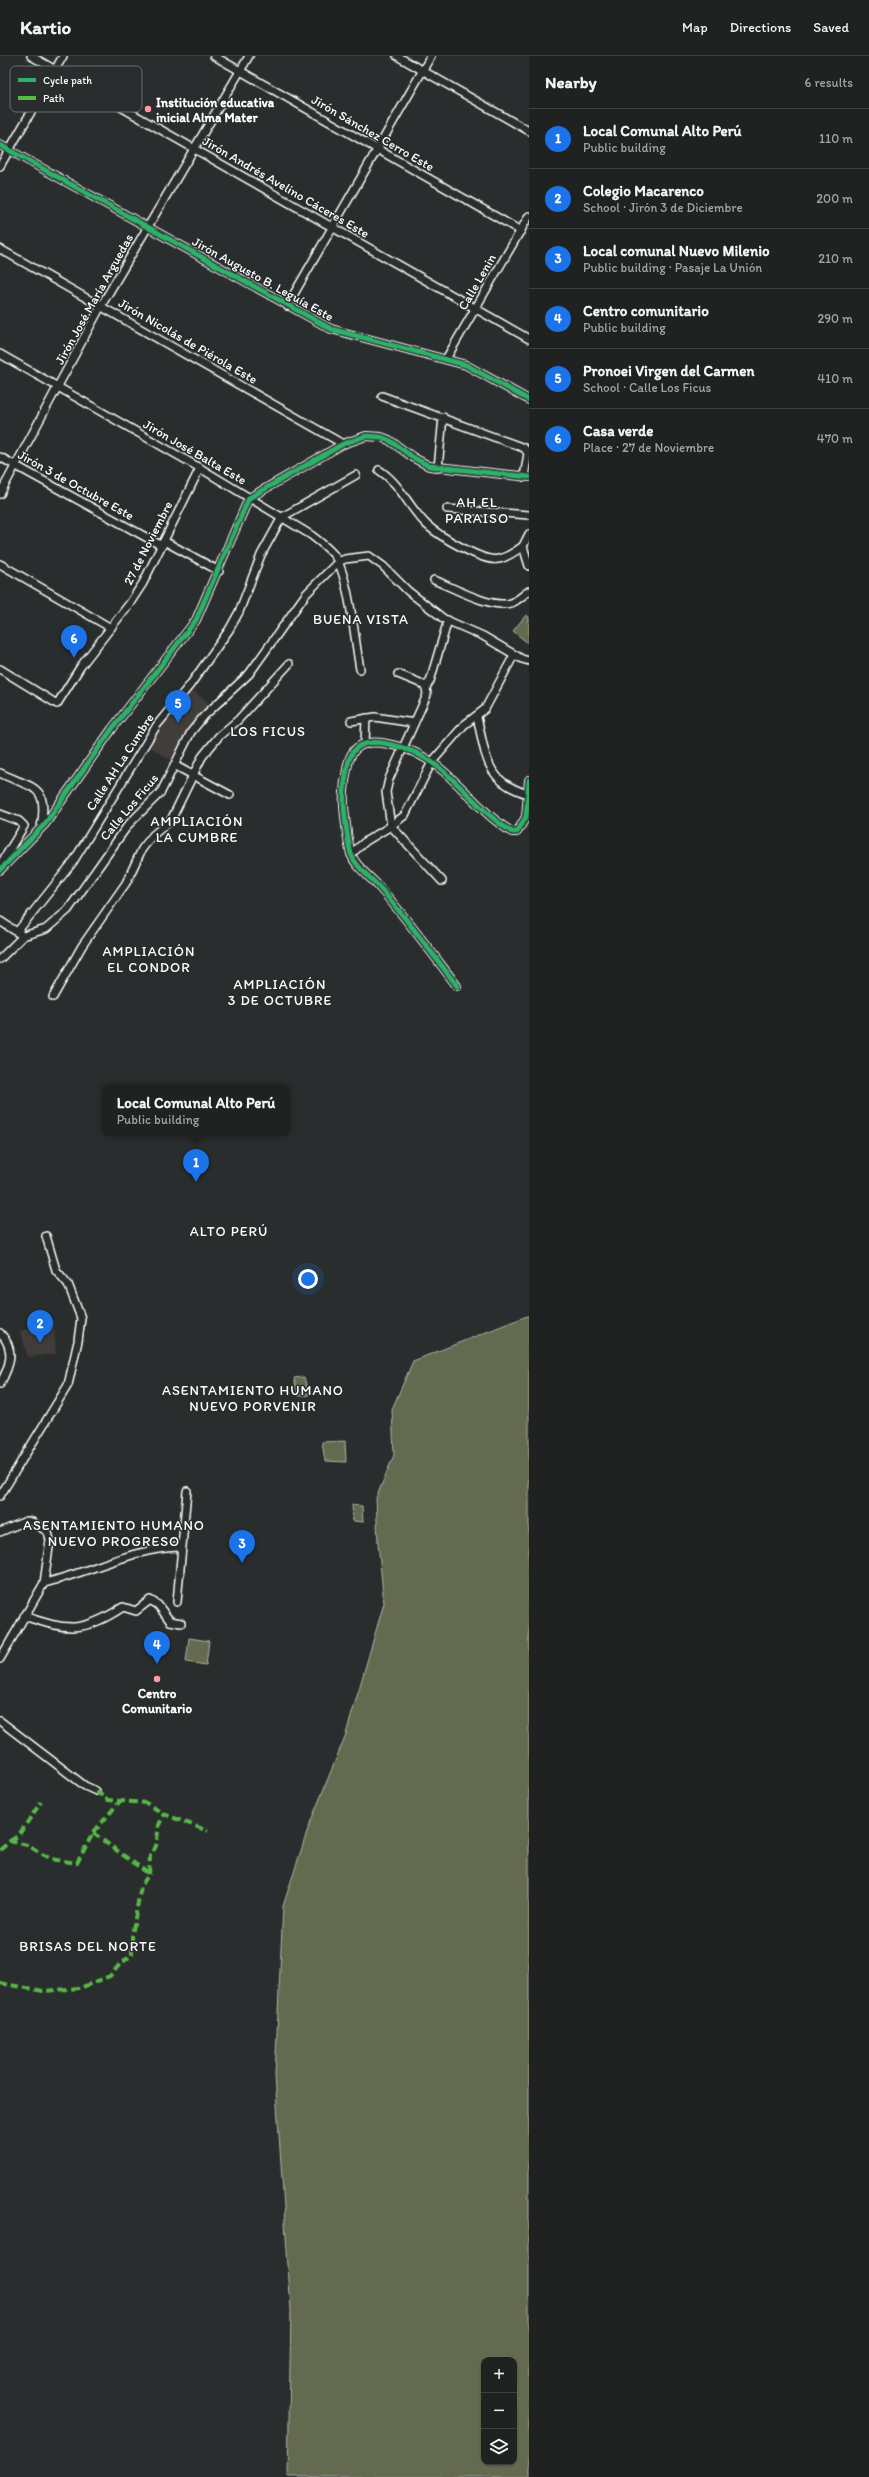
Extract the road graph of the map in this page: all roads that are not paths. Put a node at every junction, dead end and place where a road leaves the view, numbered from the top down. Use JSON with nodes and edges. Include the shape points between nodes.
{"nodes":[{"id":1,"x":31,"y":56,"type":"edge"},
{"id":2,"x":63,"y":56,"type":"edge"},
{"id":3,"x":214,"y":56,"type":"edge"},
{"id":4,"x":249,"y":56,"type":"edge"},
{"id":5,"x":397,"y":56,"type":"edge"},
{"id":6,"x":432,"y":56,"type":"edge"},
{"id":7,"x":48,"y":66,"type":"edge"},
{"id":8,"x":57,"y":66,"type":"edge"},
{"id":9,"x":423,"y":71,"type":"junction"},
{"id":10,"x":241,"y":72,"type":"junction"},
{"id":11,"x":31,"y":112,"type":"edge"},
{"id":12,"x":129,"y":112,"type":"edge"},
{"id":13,"x":529,"y":130,"type":"edge"},
{"id":14,"x":0,"y":145,"type":"edge"},
{"id":15,"x":194,"y":149,"type":"junction"},
{"id":16,"x":9,"y":150,"type":"junction"},
{"id":17,"x":378,"y":150,"type":"junction"},
{"id":18,"x":0,"y":166,"type":"edge"},
{"id":19,"x":529,"y":216,"type":"edge"},
{"id":20,"x":331,"y":227,"type":"junction"},
{"id":21,"x":148,"y":228,"type":"junction"},
{"id":22,"x":521,"y":231,"type":"junction"},
{"id":23,"x":0,"y":249,"type":"edge"},
{"id":24,"x":101,"y":306,"type":"junction"},
{"id":25,"x":287,"y":306,"type":"junction"},
{"id":26,"x":475,"y":309,"type":"junction"},
{"id":27,"x":529,"y":339,"type":"edge"},
{"id":28,"x":0,"y":354,"type":"edge"},
{"id":29,"x":446,"y":359,"type":"junction"},
{"id":30,"x":59,"y":387,"type":"junction"},
{"id":31,"x":382,"y":396,"type":"dead end"},
{"id":32,"x":529,"y":400,"type":"edge"},
{"id":33,"x":443,"y":417,"type":"junction"},
{"id":34,"x":343,"y":444,"type":"junction"},
{"id":35,"x":0,"y":457,"type":"edge"},
{"id":36,"x":16,"y":466,"type":"junction"},
{"id":37,"x":200,"y":468,"type":"junction"},
{"id":38,"x":438,"y":468,"type":"junction"},
{"id":39,"x":379,"y":470,"type":"dead end"},
{"id":40,"x":356,"y":475,"type":"dead end"},
{"id":41,"x":526,"y":477,"type":"edge"},
{"id":42,"x":0,"y":494,"type":"edge"},
{"id":43,"x":250,"y":498,"type":"junction"},
{"id":44,"x":447,"y":509,"type":"dead end"},
{"id":45,"x":529,"y":515,"type":"edge"},
{"id":46,"x":282,"y":517,"type":"junction"},
{"id":47,"x":529,"y":534,"type":"edge"},
{"id":48,"x":163,"y":543,"type":"junction"},
{"id":49,"x":523,"y":546,"type":"junction"},
{"id":50,"x":338,"y":562,"type":"junction"},
{"id":51,"x":0,"y":564,"type":"edge"},
{"id":52,"x":529,"y":566,"type":"edge"},
{"id":53,"x":219,"y":571,"type":"junction"},
{"id":54,"x":434,"y":580,"type":"dead end"},
{"id":55,"x":529,"y":592,"type":"edge"},
{"id":56,"x":448,"y":620,"type":"junction"},
{"id":57,"x":111,"y":628,"type":"junction"},
{"id":58,"x":514,"y":655,"type":"junction"},
{"id":59,"x":529,"y":661,"type":"edge"},
{"id":60,"x":289,"y":664,"type":"dead end"},
{"id":61,"x":0,"y":669,"type":"edge"},
{"id":62,"x":360,"y":669,"type":"dead end"},
{"id":63,"x":398,"y":674,"type":"dead end"},
{"id":64,"x":426,"y":687,"type":"junction"},
{"id":65,"x":477,"y":717,"type":"junction"},
{"id":66,"x":366,"y":718,"type":"junction"},
{"id":67,"x":351,"y":721,"type":"dead end"},
{"id":68,"x":414,"y":723,"type":"junction"},
{"id":69,"x":365,"y":744,"type":"junction"},
{"id":70,"x":403,"y":748,"type":"junction"},
{"id":71,"x":432,"y":762,"type":"junction"},
{"id":72,"x":174,"y":765,"type":"junction"},
{"id":73,"x":0,"y":773,"type":"edge"},
{"id":74,"x":192,"y":776,"type":"junction"},
{"id":75,"x":529,"y":780,"type":"edge"},
{"id":76,"x":528,"y":794,"type":"junction"},
{"id":77,"x":230,"y":795,"type":"dead end"},
{"id":78,"x":0,"y":814,"type":"edge"},
{"id":79,"x":391,"y":826,"type":"junction"},
{"id":80,"x":40,"y":828,"type":"junction"},
{"id":81,"x":351,"y":854,"type":"junction"},
{"id":82,"x":0,"y":865,"type":"edge"},
{"id":83,"x":0,"y":870,"type":"edge"},
{"id":84,"x":442,"y":881,"type":"dead end"},
{"id":85,"x":0,"y":921,"type":"edge"},
{"id":86,"x":20,"y":934,"type":"junction"},
{"id":87,"x":0,"y":959,"type":"edge"},
{"id":88,"x":457,"y":986,"type":"dead end"},
{"id":89,"x":53,"y":997,"type":"dead end"},
{"id":90,"x":46,"y":1236,"type":"dead end"},
{"id":91,"x":0,"y":1333,"type":"edge"},
{"id":92,"x":0,"y":1384,"type":"edge"},
{"id":93,"x":187,"y":1491,"type":"dead end"},
{"id":94,"x":0,"y":1496,"type":"edge"},
{"id":95,"x":0,"y":1532,"type":"edge"},
{"id":96,"x":181,"y":1547,"type":"junction"},
{"id":97,"x":44,"y":1583,"type":"junction"},
{"id":98,"x":177,"y":1602,"type":"dead end"},
{"id":99,"x":24,"y":1616,"type":"junction"},
{"id":100,"x":181,"y":1623,"type":"dead end"},
{"id":101,"x":0,"y":1659,"type":"edge"},
{"id":102,"x":0,"y":1721,"type":"edge"},
{"id":103,"x":96,"y":1791,"type":"dead end"}],
"edges":[{"from":1,"to":7,"type":"street","name":"Jirón Andrés Avelino Cáceres Este"},
{"from":2,"to":8,"type":"street"},
{"from":3,"to":10,"type":"street","name":"Jirón Sánchez Cerro Este"},
{"from":4,"to":10,"type":"street","name":"Jirón José María Arguedas"},
{"from":5,"to":9,"type":"street"},
{"from":6,"to":9,"type":"street"},
{"from":9,"to":13,"type":"street"},
{"from":9,"to":17,"type":"street"},
{"from":10,"to":15,"type":"street","name":"Jirón José María Arguedas"},
{"from":10,"to":17,"type":"street","name":"Jirón Sánchez Cerro Este"},
{"from":11,"to":16,"type":"street"},
{"from":12,"to":15,"type":"street","name":"Jirón Andrés Avelino Cáceres Este"},
{"from":14,"to":16,"type":"street","name":"Jirón Augusto B. Leguía Este"},
{"from":15,"to":20,"type":"street","name":"Jirón Andrés Avelino Cáceres Este"},
{"from":15,"to":21,"type":"street","name":"Jirón José María Arguedas"},
{"from":16,"to":18,"type":"street"},
{"from":16,"to":21,"type":"street","name":"Jirón Augusto B. Leguía Este"},
{"from":17,"to":20,"type":"street"},
{"from":17,"to":22,"type":"street","name":"Jirón Sánchez Cerro Este"},
{"from":19,"to":22,"type":"street","name":"Calle Lenin"},
{"from":20,"to":25,"type":"street"},
{"from":20,"to":26,"type":"street","name":"Jirón Andrés Avelino Cáceres Este"},
{"from":21,"to":24,"type":"street","name":"Jirón José María Arguedas"},
{"from":21,"to":25,"type":"street","name":"Jirón Augusto B. Leguía Este"},
{"from":22,"to":26,"type":"street","name":"Calle Lenin"},
{"from":23,"to":24,"type":"street","name":"Jirón Nicolás de Piérola Este"},
{"from":24,"to":30,"type":"street","name":"Jirón José María Arguedas"},
{"from":24,"to":34,"type":"street","name":"Jirón Nicolás de Piérola Este"},
{"from":25,"to":29,"type":"street","name":"Jirón Augusto B. Leguía Este","via":[[345,334]]},
{"from":26,"to":27,"type":"street","name":"Jirón Andrés Avelino Cáceres Este"},
{"from":26,"to":29,"type":"street","name":"Calle Lenin"},
{"from":28,"to":30,"type":"street","name":"Jirón José Balta Este"},
{"from":29,"to":32,"type":"street","name":"Jirón Augusto B. Leguía Este","via":[[466,365]]},
{"from":30,"to":36,"type":"street","name":"Jirón José María Arguedas"},
{"from":30,"to":37,"type":"street","name":"Jirón José Balta Este"},
{"from":31,"to":33,"type":"street"},
{"from":33,"to":38,"type":"street"},
{"from":33,"to":41,"type":"street","via":[[528,450]]},
{"from":34,"to":38,"type":"street","via":[[366,436],[381,437],[421,462]]},
{"from":34,"to":43,"type":"street"},
{"from":35,"to":36,"type":"street","name":"Jirón 3 de Octubre Este"},
{"from":36,"to":42,"type":"street","name":"Jirón José María Arguedas"},
{"from":36,"to":48,"type":"street","name":"Jirón 3 de Octubre Este"},
{"from":37,"to":43,"type":"street","name":"Jirón José Balta Este"},
{"from":37,"to":48,"type":"street","name":"27 de Noviembre"},
{"from":38,"to":41,"type":"street"},
{"from":39,"to":49,"type":"street","via":[[392,478],[428,525],[467,550],[498,560]]},
{"from":40,"to":46,"type":"street"},
{"from":43,"to":46,"type":"street","name":"Jirón José Balta Este"},
{"from":43,"to":53,"type":"street"},
{"from":44,"to":45,"type":"street"},
{"from":46,"to":50,"type":"street","name":"Jirón José Balta Este","via":[[311,535],[335,556]]},
{"from":46,"to":86,"type":"street","name":"Calle AH La Cumbre","via":[[261,555],[239,612],[229,630],[190,685],[157,725],[73,862]]},
{"from":47,"to":49,"type":"street"},
{"from":48,"to":53,"type":"street","name":"Jirón 3 de Octubre Este"},
{"from":48,"to":57,"type":"street","name":"27 de Noviembre","via":[[143,583]]},
{"from":49,"to":52,"type":"street"},
{"from":50,"to":56,"type":"street","via":[[369,556],[408,591]]},
{"from":50,"to":62,"type":"street","name":"Jirón José Balta Este"},
{"from":50,"to":72,"type":"street","name":"Calle Los Ficus","via":[[301,600],[249,674],[190,732]]},
{"from":51,"to":57,"type":"street"},
{"from":53,"to":80,"type":"street","via":[[196,620]]},
{"from":54,"to":55,"type":"street","via":[[502,605],[513,603]]},
{"from":56,"to":58,"type":"street","via":[[483,636]]},
{"from":56,"to":64,"type":"street"},
{"from":57,"to":61,"type":"street","name":"27 de Noviembre","via":[[81,666],[57,704]]},
{"from":58,"to":59,"type":"street"},
{"from":58,"to":65,"type":"street","via":[[485,709]]},
{"from":60,"to":74,"type":"street","via":[[238,720],[219,736],[202,757]]},
{"from":63,"to":64,"type":"street"},
{"from":64,"to":68,"type":"street","via":[[427,695]]},
{"from":65,"to":71,"type":"street","via":[[464,725]]},
{"from":65,"to":76,"type":"street","via":[[485,751],[498,780],[512,790]]},
{"from":66,"to":67,"type":"street"},
{"from":66,"to":68,"type":"street"},
{"from":66,"to":69,"type":"street"},
{"from":68,"to":70,"type":"street"},
{"from":69,"to":70,"type":"street","via":[[376,742]]},
{"from":69,"to":81,"type":"street","via":[[351,753],[342,799]]},
{"from":70,"to":71,"type":"street"},
{"from":70,"to":79,"type":"street","via":[[386,792]]},
{"from":71,"to":76,"type":"street","via":[[447,773],[481,808],[512,832],[517,832],[526,817]]},
{"from":71,"to":79,"type":"street","via":[[406,815]]},
{"from":72,"to":74,"type":"street"},
{"from":72,"to":86,"type":"street","name":"Calle Los Ficus","via":[[161,792],[128,824],[68,910],[46,929]]},
{"from":73,"to":80,"type":"street","via":[[39,792],[43,807]]},
{"from":74,"to":77,"type":"street"},
{"from":74,"to":89,"type":"street","via":[[171,820],[153,835],[142,849],[126,882],[82,946]]},
{"from":75,"to":76,"type":"street"},
{"from":78,"to":82,"type":"street","via":[[23,823],[19,835]]},
{"from":79,"to":81,"type":"street","via":[[366,840]]},
{"from":79,"to":84,"type":"street"},
{"from":80,"to":83,"type":"street"},
{"from":81,"to":88,"type":"street","via":[[358,866],[380,887]]},
{"from":85,"to":86,"type":"street"},
{"from":86,"to":87,"type":"street","name":"Calle Los Ficus"},
{"from":90,"to":94,"type":"street","via":[[56,1270],[68,1284],[81,1318],[78,1341],[68,1385]]},
{"from":91,"to":92,"type":"street","via":[[10,1346],[11,1353]]},
{"from":93,"to":96,"type":"street"},
{"from":95,"to":97,"type":"street","via":[[26,1521],[39,1525],[48,1532],[50,1540]]},
{"from":96,"to":97,"type":"street","via":[[159,1547]]},
{"from":96,"to":98,"type":"street"},
{"from":97,"to":99,"type":"street"},
{"from":99,"to":100,"type":"street","via":[[51,1625],[75,1629],[94,1624],[123,1607],[136,1611],[150,1600],[158,1605],[170,1621]]},
{"from":99,"to":101,"type":"street"},
{"from":102,"to":103,"type":"street","via":[[85,1786]]}]}
